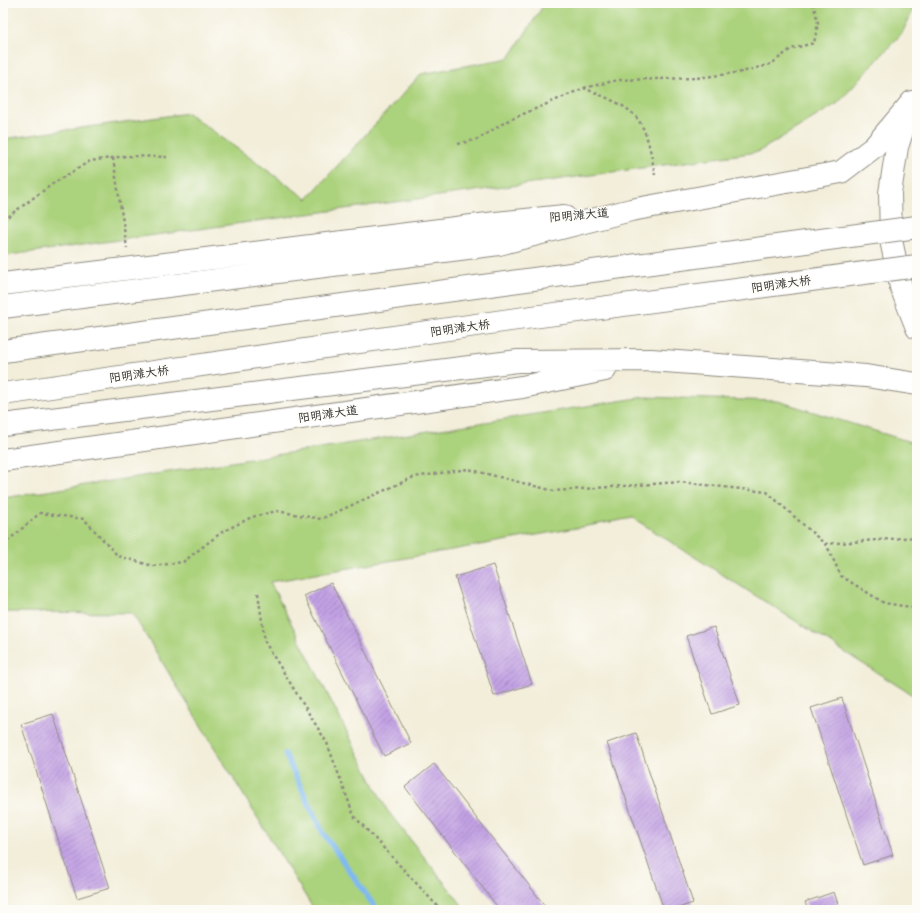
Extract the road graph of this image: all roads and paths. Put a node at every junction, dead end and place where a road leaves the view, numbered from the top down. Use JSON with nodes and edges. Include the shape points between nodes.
{"nodes":[{"id":1,"x":814,"y":3,"type":"edge"},
{"id":2,"x":584,"y":88,"type":"junction"},
{"id":3,"x":914,"y":97,"type":"edge"},
{"id":4,"x":458,"y":144,"type":"dead end"},
{"id":5,"x":167,"y":157,"type":"dead end"},
{"id":6,"x":113,"y":158,"type":"junction"},
{"id":7,"x":655,"y":174,"type":"dead end"},
{"id":8,"x":631,"y":210,"type":"junction"},
{"id":9,"x":3,"y":220,"type":"edge"},
{"id":10,"x":917,"y":227,"type":"edge"},
{"id":11,"x":127,"y":248,"type":"dead end"},
{"id":12,"x":917,"y":266,"type":"edge"},
{"id":13,"x":3,"y":284,"type":"edge"},
{"id":14,"x":3,"y":307,"type":"edge"},
{"id":15,"x":917,"y":328,"type":"edge"},
{"id":16,"x":3,"y":351,"type":"edge"},
{"id":17,"x":651,"y":360,"type":"junction"},
{"id":18,"x":917,"y":384,"type":"edge"},
{"id":19,"x":3,"y":394,"type":"edge"},
{"id":20,"x":3,"y":426,"type":"edge"},
{"id":21,"x":3,"y":460,"type":"edge"},
{"id":22,"x":917,"y":537,"type":"edge"},
{"id":23,"x":824,"y":544,"type":"junction"},
{"id":24,"x":3,"y":545,"type":"edge"},
{"id":25,"x":258,"y":593,"type":"dead end"},
{"id":26,"x":917,"y":608,"type":"edge"},
{"id":27,"x":441,"y":910,"type":"edge"}],
"edges":[{"from":1,"to":2,"type":"path","via":[[818,23],[814,43],[791,49],[771,64],[742,72],[697,78],[618,80]]},
{"from":2,"to":4,"type":"path","via":[[507,122],[478,139]]},
{"from":2,"to":7,"type":"path","via":[[609,98],[632,112],[641,125],[648,143]]},
{"from":3,"to":8,"type":"highway","via":[[874,147],[840,172]]},
{"from":3,"to":15,"type":"highway","via":[[897,147],[890,193],[891,240],[901,287]]},
{"from":5,"to":6,"type":"path"},
{"from":6,"to":9,"type":"path","via":[[90,161]]},
{"from":6,"to":11,"type":"path"},
{"from":8,"to":13,"type":"highway","name":"阳明滩大道","via":[[496,223]]},
{"from":8,"to":14,"type":"highway","via":[[499,244]]},
{"from":10,"to":16,"type":"highway","bridge":true},
{"from":12,"to":19,"type":"highway","name":"阳明滩大桥","bridge":true,"via":[[517,319]]},
{"from":17,"to":18,"type":"highway","via":[[866,376]]},
{"from":17,"to":20,"type":"highway","via":[[518,361]]},
{"from":17,"to":21,"type":"highway","name":"阳明滩大道","via":[[522,387]]},
{"from":22,"to":23,"type":"path"},
{"from":23,"to":24,"type":"path","via":[[767,492],[680,482],[554,491],[468,469],[414,477],[321,519],[277,511],[252,517],[222,532],[183,562],[153,566],[118,556],[84,519],[40,513]]},
{"from":23,"to":26,"type":"path","via":[[841,576],[884,603]]},
{"from":25,"to":27,"type":"path","via":[[265,642],[327,743],[354,816]]}]}
